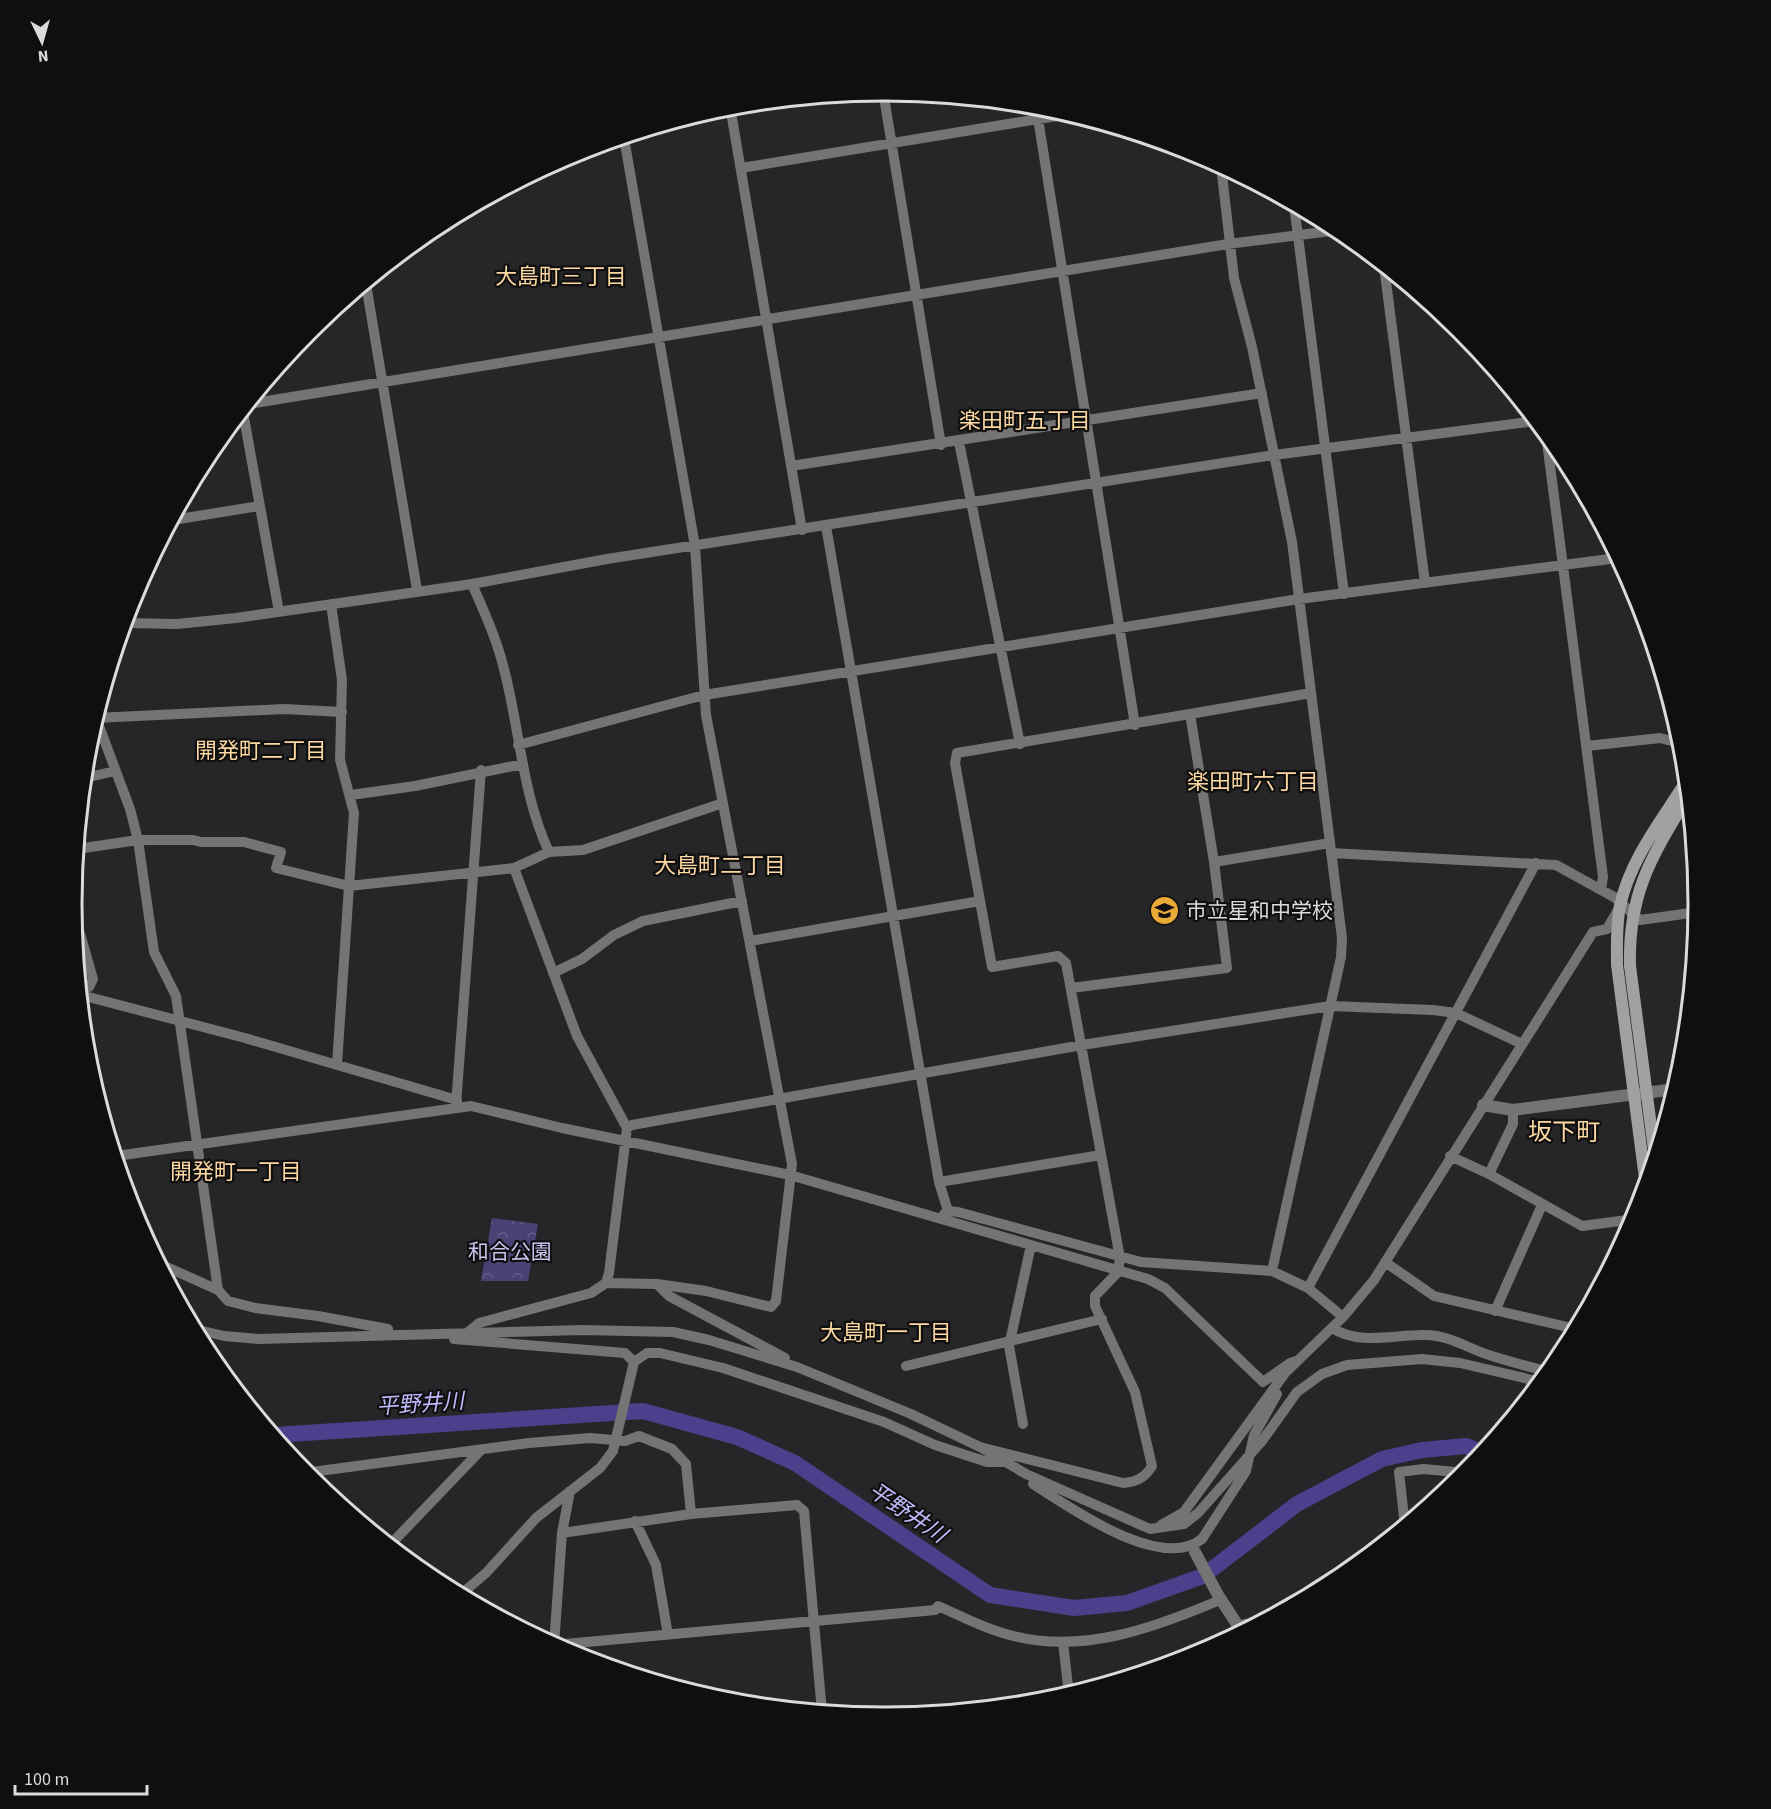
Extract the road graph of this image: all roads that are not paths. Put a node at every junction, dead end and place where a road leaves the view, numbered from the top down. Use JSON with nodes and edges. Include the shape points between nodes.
{"nodes":[{"id":1,"x":885,"y":101,"type":"edge"},
{"id":2,"x":732,"y":117,"type":"edge"},
{"id":3,"x":1045,"y":118,"type":"edge"},
{"id":4,"x":1038,"y":119,"type":"junction"},
{"id":5,"x":891,"y":143,"type":"junction"},
{"id":6,"x":625,"y":145,"type":"edge"},
{"id":7,"x":741,"y":168,"type":"junction"},
{"id":8,"x":1222,"y":176,"type":"edge"},
{"id":9,"x":1295,"y":214,"type":"edge"},
{"id":10,"x":1324,"y":232,"type":"edge"},
{"id":11,"x":1298,"y":235,"type":"junction"},
{"id":12,"x":1228,"y":244,"type":"junction"},
{"id":13,"x":1062,"y":271,"type":"junction"},
{"id":14,"x":1385,"y":276,"type":"edge"},
{"id":15,"x":367,"y":292,"type":"edge"},
{"id":16,"x":914,"y":296,"type":"junction"},
{"id":17,"x":766,"y":320,"type":"junction"},
{"id":18,"x":659,"y":337,"type":"junction"},
{"id":19,"x":383,"y":380,"type":"junction"},
{"id":20,"x":1262,"y":393,"type":"junction"},
{"id":21,"x":260,"y":402,"type":"edge"},
{"id":22,"x":245,"y":421,"type":"edge"},
{"id":23,"x":1087,"y":422,"type":"junction"},
{"id":24,"x":1527,"y":422,"type":"edge"},
{"id":25,"x":1406,"y":438,"type":"junction"},
{"id":26,"x":959,"y":442,"type":"junction"},
{"id":27,"x":941,"y":445,"type":"junction"},
{"id":28,"x":1326,"y":449,"type":"junction"},
{"id":29,"x":1548,"y":451,"type":"edge"},
{"id":30,"x":1274,"y":455,"type":"junction"},
{"id":31,"x":791,"y":466,"type":"junction"},
{"id":32,"x":1096,"y":483,"type":"junction"},
{"id":33,"x":970,"y":502,"type":"junction"},
{"id":34,"x":259,"y":506,"type":"junction"},
{"id":35,"x":182,"y":519,"type":"edge"},
{"id":36,"x":826,"y":526,"type":"junction"},
{"id":37,"x":802,"y":530,"type":"junction"},
{"id":38,"x":695,"y":546,"type":"junction"},
{"id":39,"x":1610,"y":559,"type":"edge"},
{"id":40,"x":1563,"y":565,"type":"junction"},
{"id":41,"x":1425,"y":583,"type":"junction"},
{"id":42,"x":472,"y":584,"type":"junction"},
{"id":43,"x":417,"y":590,"type":"junction"},
{"id":44,"x":1344,"y":594,"type":"junction"},
{"id":45,"x":1299,"y":599,"type":"junction"},
{"id":46,"x":331,"y":604,"type":"junction"},
{"id":47,"x":279,"y":612,"type":"junction"},
{"id":48,"x":134,"y":623,"type":"edge"},
{"id":49,"x":1121,"y":628,"type":"junction"},
{"id":50,"x":1000,"y":648,"type":"junction"},
{"id":51,"x":850,"y":672,"type":"junction"},
{"id":52,"x":1311,"y":693,"type":"junction"},
{"id":53,"x":704,"y":695,"type":"junction"},
{"id":54,"x":342,"y":712,"type":"junction"},
{"id":55,"x":1190,"y":714,"type":"junction"},
{"id":56,"x":105,"y":718,"type":"edge"},
{"id":57,"x":1135,"y":725,"type":"junction"},
{"id":58,"x":101,"y":733,"type":"edge"},
{"id":59,"x":1671,"y":741,"type":"edge"},
{"id":60,"x":1020,"y":744,"type":"junction"},
{"id":61,"x":518,"y":745,"type":"junction"},
{"id":62,"x":1587,"y":746,"type":"junction"},
{"id":63,"x":523,"y":764,"type":"junction"},
{"id":64,"x":481,"y":770,"type":"junction"},
{"id":65,"x":115,"y":771,"type":"junction"},
{"id":66,"x":93,"y":775,"type":"edge"},
{"id":67,"x":1680,"y":790,"type":"edge"},
{"id":68,"x":351,"y":795,"type":"junction"},
{"id":69,"x":723,"y":802,"type":"junction"},
{"id":70,"x":1682,"y":805,"type":"edge"},
{"id":71,"x":138,"y":840,"type":"junction"},
{"id":72,"x":84,"y":848,"type":"edge"},
{"id":73,"x":1331,"y":848,"type":"junction"},
{"id":74,"x":549,"y":852,"type":"junction"},
{"id":75,"x":1214,"y":862,"type":"junction"},
{"id":76,"x":1536,"y":863,"type":"junction"},
{"id":77,"x":514,"y":868,"type":"junction"},
{"id":78,"x":472,"y":874,"type":"junction"},
{"id":79,"x":349,"y":886,"type":"junction"},
{"id":80,"x":1601,"y":890,"type":"junction"},
{"id":81,"x":742,"y":901,"type":"junction"},
{"id":82,"x":980,"y":901,"type":"junction"},
{"id":83,"x":1620,"y":905,"type":"junction"},
{"id":84,"x":1688,"y":913,"type":"edge"},
{"id":85,"x":1632,"y":914,"type":"junction"},
{"id":86,"x":892,"y":916,"type":"junction"},
{"id":87,"x":750,"y":941,"type":"junction"},
{"id":88,"x":84,"y":945,"type":"edge"},
{"id":89,"x":553,"y":973,"type":"junction"},
{"id":90,"x":87,"y":986,"type":"edge"},
{"id":91,"x":1071,"y":988,"type":"junction"},
{"id":92,"x":88,"y":997,"type":"edge"},
{"id":93,"x":1330,"y":1006,"type":"junction"},
{"id":94,"x":1456,"y":1013,"type":"junction"},
{"id":95,"x":179,"y":1023,"type":"junction"},
{"id":96,"x":1522,"y":1044,"type":"junction"},
{"id":97,"x":1082,"y":1045,"type":"junction"},
{"id":98,"x":337,"y":1064,"type":"junction"},
{"id":99,"x":920,"y":1074,"type":"junction"},
{"id":100,"x":1666,"y":1090,"type":"edge"},
{"id":101,"x":1647,"y":1092,"type":"junction"},
{"id":102,"x":1634,"y":1094,"type":"junction"},
{"id":103,"x":779,"y":1098,"type":"junction"},
{"id":104,"x":456,"y":1103,"type":"junction"},
{"id":105,"x":1483,"y":1105,"type":"junction"},
{"id":106,"x":1514,"y":1110,"type":"junction"},
{"id":107,"x":627,"y":1128,"type":"junction"},
{"id":108,"x":627,"y":1140,"type":"junction"},
{"id":109,"x":1653,"y":1140,"type":"edge"},
{"id":110,"x":196,"y":1145,"type":"junction"},
{"id":111,"x":123,"y":1155,"type":"edge"},
{"id":112,"x":1101,"y":1155,"type":"junction"},
{"id":113,"x":1450,"y":1156,"type":"junction"},
{"id":114,"x":1644,"y":1169,"type":"edge"},
{"id":115,"x":1489,"y":1174,"type":"junction"},
{"id":116,"x":790,"y":1175,"type":"junction"},
{"id":117,"x":939,"y":1182,"type":"junction"},
{"id":118,"x":1542,"y":1205,"type":"junction"},
{"id":119,"x":944,"y":1214,"type":"junction"},
{"id":120,"x":1623,"y":1221,"type":"edge"},
{"id":121,"x":1031,"y":1245,"type":"junction"},
{"id":122,"x":1120,"y":1258,"type":"junction"},
{"id":123,"x":1385,"y":1262,"type":"junction"},
{"id":124,"x":169,"y":1268,"type":"edge"},
{"id":125,"x":1272,"y":1271,"type":"junction"},
{"id":126,"x":1118,"y":1272,"type":"junction"},
{"id":127,"x":606,"y":1283,"type":"junction"},
{"id":128,"x":657,"y":1284,"type":"junction"},
{"id":129,"x":1308,"y":1288,"type":"junction"},
{"id":130,"x":218,"y":1290,"type":"junction"},
{"id":131,"x":1495,"y":1311,"type":"junction"},
{"id":132,"x":1342,"y":1317,"type":"junction"},
{"id":133,"x":1102,"y":1319,"type":"junction"},
{"id":134,"x":1568,"y":1327,"type":"edge"},
{"id":135,"x":1332,"y":1328,"type":"junction"},
{"id":136,"x":206,"y":1332,"type":"edge"},
{"id":137,"x":468,"y":1332,"type":"junction"},
{"id":138,"x":421,"y":1333,"type":"junction"},
{"id":139,"x":1010,"y":1341,"type":"junction"},
{"id":140,"x":1296,"y":1361,"type":"junction"},
{"id":141,"x":634,"y":1362,"type":"junction"},
{"id":142,"x":906,"y":1366,"type":"dead end"},
{"id":143,"x":797,"y":1367,"type":"junction"},
{"id":144,"x":1540,"y":1370,"type":"edge"},
{"id":145,"x":1532,"y":1380,"type":"edge"},
{"id":146,"x":1023,"y":1424,"type":"dead end"},
{"id":147,"x":618,"y":1435,"type":"junction"},
{"id":148,"x":980,"y":1447,"type":"junction"},
{"id":149,"x":482,"y":1449,"type":"junction"},
{"id":150,"x":1250,"y":1452,"type":"junction"},
{"id":151,"x":1002,"y":1462,"type":"junction"},
{"id":152,"x":317,"y":1471,"type":"edge"},
{"id":153,"x":1453,"y":1472,"type":"edge"},
{"id":154,"x":1026,"y":1474,"type":"junction"},
{"id":155,"x":570,"y":1491,"type":"junction"},
{"id":156,"x":691,"y":1514,"type":"junction"},
{"id":157,"x":1404,"y":1517,"type":"edge"},
{"id":158,"x":636,"y":1521,"type":"junction"},
{"id":159,"x":1150,"y":1529,"type":"junction"},
{"id":160,"x":562,"y":1533,"type":"junction"},
{"id":161,"x":395,"y":1540,"type":"edge"},
{"id":162,"x":1194,"y":1549,"type":"junction"},
{"id":163,"x":467,"y":1589,"type":"edge"},
{"id":164,"x":1219,"y":1598,"type":"junction"},
{"id":165,"x":813,"y":1622,"type":"junction"},
{"id":166,"x":1237,"y":1627,"type":"edge"},
{"id":167,"x":668,"y":1635,"type":"junction"},
{"id":168,"x":555,"y":1636,"type":"edge"},
{"id":169,"x":1064,"y":1642,"type":"junction"},
{"id":170,"x":572,"y":1643,"type":"edge"},
{"id":171,"x":1068,"y":1686,"type":"edge"},
{"id":172,"x":821,"y":1705,"type":"edge"}],
"edges":[{"from":1,"to":5,"type":"street"},
{"from":2,"to":7,"type":"street"},
{"from":3,"to":4,"type":"street"},
{"from":4,"to":5,"type":"street"},
{"from":4,"to":13,"type":"street"},
{"from":5,"to":7,"type":"street"},
{"from":5,"to":16,"type":"street"},
{"from":6,"to":18,"type":"street"},
{"from":7,"to":17,"type":"street"},
{"from":8,"to":12,"type":"street"},
{"from":9,"to":11,"type":"street"},
{"from":10,"to":11,"type":"street"},
{"from":11,"to":12,"type":"street"},
{"from":11,"to":28,"type":"street"},
{"from":12,"to":13,"type":"street"},
{"from":12,"to":20,"type":"street"},
{"from":13,"to":16,"type":"street"},
{"from":13,"to":23,"type":"street"},
{"from":14,"to":25,"type":"street"},
{"from":15,"to":19,"type":"street"},
{"from":16,"to":17,"type":"street"},
{"from":16,"to":27,"type":"street"},
{"from":17,"to":18,"type":"street"},
{"from":17,"to":31,"type":"street"},
{"from":18,"to":19,"type":"street"},
{"from":18,"to":38,"type":"street"},
{"from":19,"to":21,"type":"street"},
{"from":19,"to":43,"type":"street"},
{"from":20,"to":23,"type":"street"},
{"from":20,"to":30,"type":"street"},
{"from":22,"to":34,"type":"street"},
{"from":23,"to":26,"type":"street"},
{"from":23,"to":32,"type":"street"},
{"from":24,"to":25,"type":"street"},
{"from":25,"to":28,"type":"street"},
{"from":25,"to":41,"type":"street"},
{"from":26,"to":27,"type":"street"},
{"from":26,"to":33,"type":"street"},
{"from":27,"to":31,"type":"street"},
{"from":28,"to":30,"type":"street"},
{"from":28,"to":44,"type":"street"},
{"from":29,"to":40,"type":"street"},
{"from":30,"to":32,"type":"street"},
{"from":30,"to":45,"type":"street"},
{"from":31,"to":37,"type":"street"},
{"from":32,"to":33,"type":"street"},
{"from":32,"to":49,"type":"street"},
{"from":33,"to":36,"type":"street"},
{"from":33,"to":50,"type":"street"},
{"from":34,"to":35,"type":"street"},
{"from":34,"to":47,"type":"street"},
{"from":36,"to":37,"type":"street"},
{"from":36,"to":51,"type":"street"},
{"from":37,"to":38,"type":"street"},
{"from":38,"to":42,"type":"street"},
{"from":38,"to":53,"type":"street"},
{"from":39,"to":40,"type":"street"},
{"from":40,"to":41,"type":"street"},
{"from":40,"to":62,"type":"street"},
{"from":41,"to":44,"type":"street"},
{"from":42,"to":43,"type":"street"},
{"from":42,"to":61,"type":"street","via":[[505,670]]},
{"from":43,"to":46,"type":"street"},
{"from":44,"to":45,"type":"street"},
{"from":45,"to":49,"type":"street"},
{"from":45,"to":52,"type":"street"},
{"from":46,"to":47,"type":"street"},
{"from":46,"to":54,"type":"street","via":[[342,680]]},
{"from":47,"to":48,"type":"street","via":[[177,624]]},
{"from":49,"to":50,"type":"street"},
{"from":49,"to":57,"type":"street"},
{"from":50,"to":51,"type":"street"},
{"from":50,"to":60,"type":"street"},
{"from":51,"to":53,"type":"street"},
{"from":51,"to":86,"type":"street"},
{"from":52,"to":55,"type":"street"},
{"from":52,"to":73,"type":"street"},
{"from":53,"to":61,"type":"street"},
{"from":53,"to":69,"type":"street"},
{"from":54,"to":56,"type":"street","via":[[284,709]]},
{"from":54,"to":68,"type":"street","via":[[340,759]]},
{"from":55,"to":57,"type":"street"},
{"from":55,"to":75,"type":"street"},
{"from":57,"to":60,"type":"street"},
{"from":58,"to":65,"type":"street"},
{"from":59,"to":62,"type":"street","via":[[1660,738]]},
{"from":60,"to":82,"type":"street","via":[[957,753],[955,763]]},
{"from":61,"to":63,"type":"street"},
{"from":62,"to":80,"type":"street","via":[[1603,878]]},
{"from":63,"to":64,"type":"street"},
{"from":63,"to":74,"type":"street","via":[[539,832]]},
{"from":64,"to":68,"type":"street","via":[[415,786]]},
{"from":64,"to":78,"type":"street"},
{"from":65,"to":66,"type":"street"},
{"from":65,"to":71,"type":"street"},
{"from":67,"to":83,"type":"main road","via":[[1644,846]]},
{"from":68,"to":79,"type":"street","via":[[354,813]]},
{"from":69,"to":74,"type":"street","via":[[583,850]]},
{"from":69,"to":81,"type":"street"},
{"from":70,"to":85,"type":"main road","via":[[1655,851]]},
{"from":71,"to":72,"type":"street"},
{"from":71,"to":79,"type":"street","via":[[244,842],[281,852],[276,868]]},
{"from":71,"to":95,"type":"street","via":[[154,952],[174,989]]},
{"from":73,"to":75,"type":"street"},
{"from":73,"to":76,"type":"street"},
{"from":73,"to":93,"type":"street","via":[[1342,938]]},
{"from":74,"to":77,"type":"street"},
{"from":75,"to":91,"type":"street","via":[[1227,968]]},
{"from":76,"to":80,"type":"street","via":[[1556,865]]},
{"from":76,"to":94,"type":"street"},
{"from":77,"to":78,"type":"street"},
{"from":77,"to":89,"type":"street"},
{"from":78,"to":79,"type":"street"},
{"from":78,"to":104,"type":"street"},
{"from":79,"to":98,"type":"street"},
{"from":80,"to":83,"type":"street"},
{"from":81,"to":87,"type":"street"},
{"from":81,"to":89,"type":"street","via":[[638,924],[614,935],[582,960]]},
{"from":82,"to":86,"type":"street"},
{"from":82,"to":91,"type":"street","via":[[992,967],[1058,956],[1066,963]]},
{"from":83,"to":85,"type":"street"},
{"from":83,"to":96,"type":"street","via":[[1607,929],[1593,932]]},
{"from":83,"to":102,"type":"main road","via":[[1617,965]]},
{"from":84,"to":85,"type":"street","via":[[1640,920]]},
{"from":85,"to":101,"type":"main road","via":[[1630,966]]},
{"from":86,"to":87,"type":"street"},
{"from":86,"to":99,"type":"street"},
{"from":87,"to":103,"type":"street"},
{"from":88,"to":90,"type":"street","via":[[93,979]]},
{"from":89,"to":107,"type":"street","via":[[577,1036]]},
{"from":91,"to":97,"type":"street"},
{"from":92,"to":95,"type":"street"},
{"from":93,"to":94,"type":"street"},
{"from":93,"to":97,"type":"street"},
{"from":93,"to":125,"type":"street"},
{"from":94,"to":96,"type":"street"},
{"from":94,"to":129,"type":"street"},
{"from":95,"to":98,"type":"street"},
{"from":95,"to":110,"type":"street"},
{"from":96,"to":105,"type":"street"},
{"from":97,"to":99,"type":"street"},
{"from":97,"to":112,"type":"street"},
{"from":98,"to":104,"type":"street"},
{"from":99,"to":103,"type":"street"},
{"from":99,"to":117,"type":"street"},
{"from":100,"to":101,"type":"street"},
{"from":101,"to":102,"type":"street"},
{"from":101,"to":109,"type":"main road"},
{"from":102,"to":106,"type":"street"},
{"from":102,"to":114,"type":"main road"},
{"from":103,"to":107,"type":"street"},
{"from":103,"to":116,"type":"street","via":[[792,1164]]},
{"from":104,"to":108,"type":"street"},
{"from":104,"to":110,"type":"street"},
{"from":105,"to":106,"type":"street"},
{"from":105,"to":113,"type":"street"},
{"from":106,"to":115,"type":"street","via":[[1513,1124]]},
{"from":107,"to":108,"type":"street"},
{"from":108,"to":116,"type":"street"},
{"from":108,"to":127,"type":"street"},
{"from":110,"to":111,"type":"street"},
{"from":110,"to":130,"type":"street"},
{"from":112,"to":117,"type":"street"},
{"from":112,"to":122,"type":"street"},
{"from":113,"to":115,"type":"street"},
{"from":113,"to":123,"type":"street"},
{"from":115,"to":118,"type":"street"},
{"from":116,"to":119,"type":"street"},
{"from":116,"to":128,"type":"street","via":[[776,1301],[771,1306]]},
{"from":117,"to":119,"type":"street"},
{"from":118,"to":120,"type":"street","via":[[1582,1226]]},
{"from":118,"to":131,"type":"street"},
{"from":119,"to":121,"type":"street"},
{"from":119,"to":122,"type":"street"},
{"from":121,"to":126,"type":"street"},
{"from":121,"to":139,"type":"street"},
{"from":122,"to":125,"type":"street","via":[[1141,1263]]},
{"from":122,"to":126,"type":"street"},
{"from":123,"to":131,"type":"street","via":[[1434,1296]]},
{"from":123,"to":132,"type":"street"},
{"from":124,"to":130,"type":"street"},
{"from":125,"to":129,"type":"street"},
{"from":126,"to":133,"type":"street","via":[[1095,1296]]},
{"from":126,"to":140,"type":"street","via":[[1148,1279],[1165,1288],[1263,1382]]},
{"from":127,"to":128,"type":"street"},
{"from":127,"to":137,"type":"street","via":[[591,1293],[479,1323]]},
{"from":128,"to":143,"type":"street","via":[[669,1296]]},
{"from":129,"to":132,"type":"street"},
{"from":130,"to":138,"type":"street","via":[[228,1301],[255,1308]]},
{"from":131,"to":134,"type":"street"},
{"from":132,"to":135,"type":"street"},
{"from":133,"to":139,"type":"street"},
{"from":133,"to":148,"type":"street","via":[[1135,1392],[1152,1466],[1147,1474],[1123,1483]]},
{"from":135,"to":140,"type":"street"},
{"from":135,"to":144,"type":"street","via":[[1352,1336],[1428,1335]]},
{"from":136,"to":138,"type":"street","via":[[259,1339]]},
{"from":137,"to":138,"type":"street"},
{"from":137,"to":143,"type":"street","via":[[673,1332],[745,1349]]},
{"from":138,"to":141,"type":"street","via":[[625,1353]]},
{"from":139,"to":142,"type":"street"},
{"from":139,"to":146,"type":"street"},
{"from":140,"to":150,"type":"street","via":[[1254,1435]]},
{"from":140,"to":159,"type":"street","via":[[1184,1512]]},
{"from":141,"to":147,"type":"street"},
{"from":141,"to":151,"type":"street","via":[[647,1353],[660,1353],[723,1368],[884,1422],[935,1445],[987,1462]]},
{"from":143,"to":148,"type":"street","via":[[911,1413]]},
{"from":145,"to":150,"type":"street","via":[[1460,1363],[1422,1359],[1347,1365],[1322,1374],[1297,1392]]},
{"from":147,"to":149,"type":"street"},
{"from":147,"to":155,"type":"street","via":[[613,1451],[600,1468]]},
{"from":147,"to":156,"type":"street","via":[[625,1441],[639,1436],[672,1449],[686,1464]]},
{"from":148,"to":151,"type":"street"},
{"from":149,"to":152,"type":"street"},
{"from":149,"to":161,"type":"street"},
{"from":150,"to":159,"type":"street","via":[[1184,1524]]},
{"from":150,"to":162,"type":"street","via":[[1246,1471]]},
{"from":151,"to":154,"type":"street"},
{"from":153,"to":157,"type":"street","via":[[1424,1468],[1400,1472]]},
{"from":154,"to":159,"type":"street"},
{"from":154,"to":162,"type":"street","via":[[1031,1482],[1117,1533],[1159,1548]]},
{"from":155,"to":160,"type":"street"},
{"from":155,"to":163,"type":"street","via":[[536,1518]]},
{"from":156,"to":158,"type":"street"},
{"from":156,"to":165,"type":"street","via":[[797,1505],[804,1511]]},
{"from":158,"to":160,"type":"street"},
{"from":158,"to":167,"type":"street","via":[[656,1564]]},
{"from":160,"to":168,"type":"street"},
{"from":162,"to":164,"type":"street"},
{"from":164,"to":166,"type":"street"},
{"from":164,"to":169,"type":"street","via":[[1142,1630]]},
{"from":165,"to":167,"type":"street"},
{"from":165,"to":169,"type":"street","via":[[935,1610],[938,1606],[1006,1634]]},
{"from":165,"to":172,"type":"street"},
{"from":167,"to":170,"type":"street"},
{"from":169,"to":171,"type":"street"}]}
